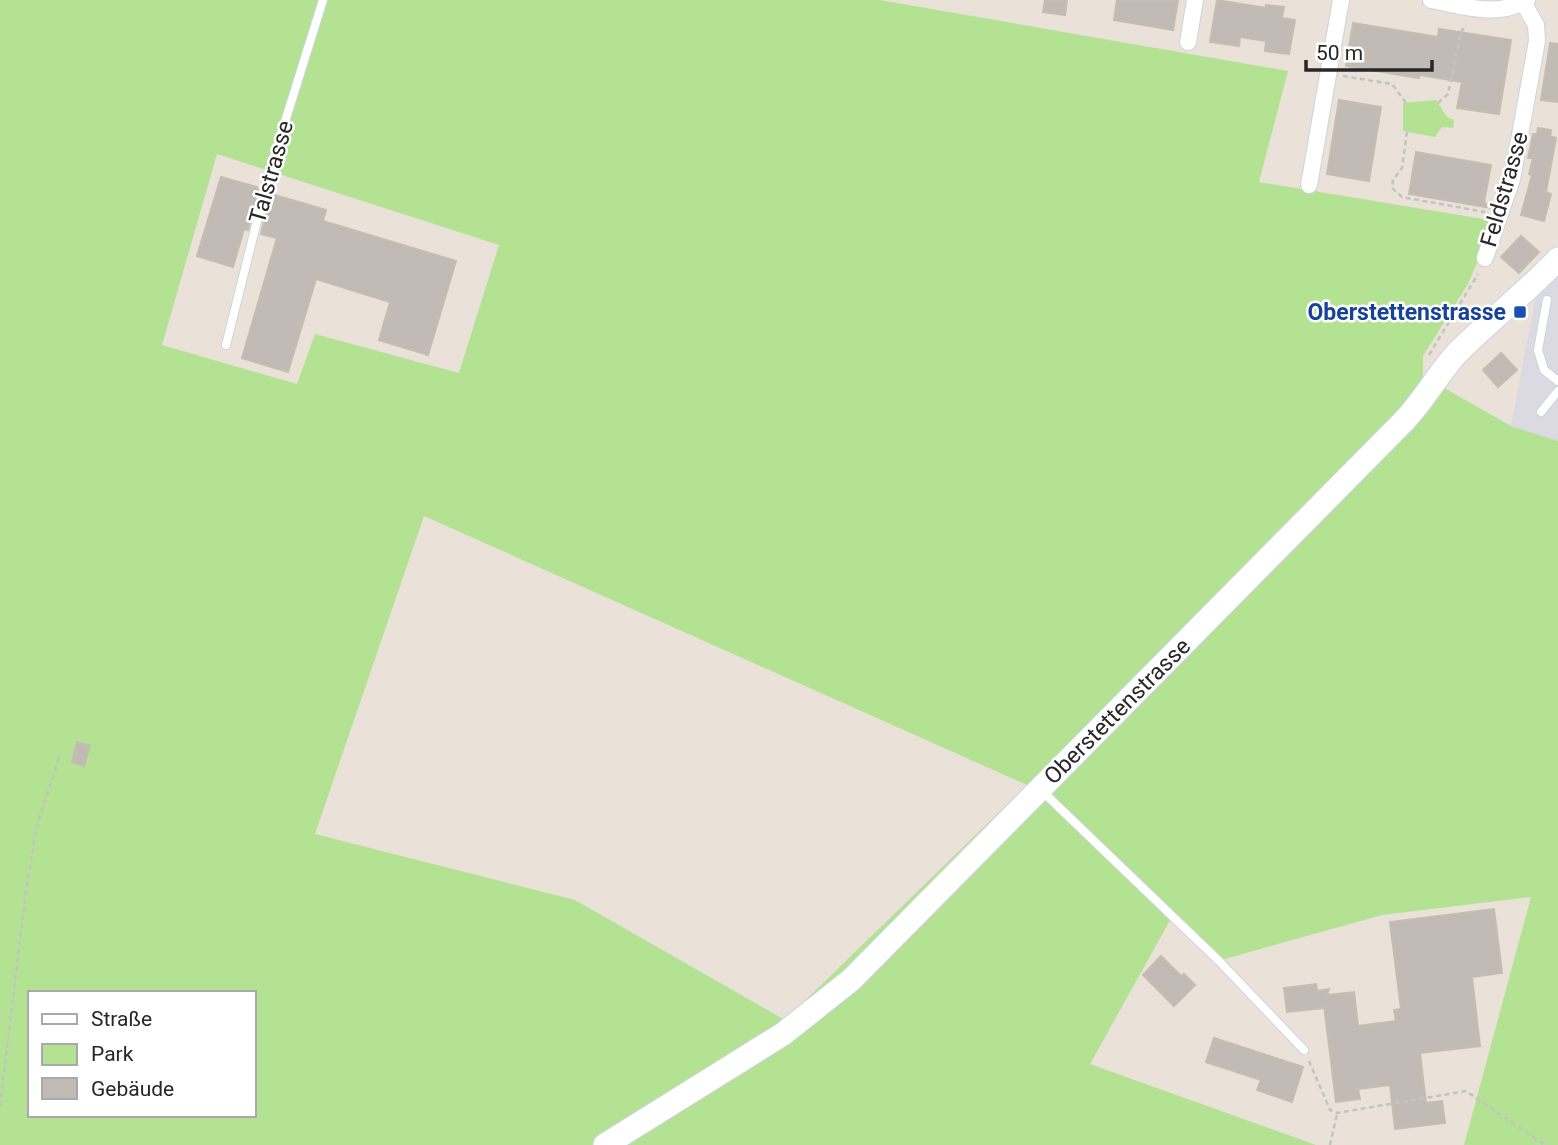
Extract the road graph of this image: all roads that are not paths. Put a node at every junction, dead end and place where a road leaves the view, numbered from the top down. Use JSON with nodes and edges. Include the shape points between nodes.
{"nodes":[{"id":1,"x":323,"y":0,"type":"edge"},
{"id":2,"x":1195,"y":0,"type":"edge"},
{"id":3,"x":1341,"y":0,"type":"edge"},
{"id":4,"x":1431,"y":0,"type":"edge"},
{"id":5,"x":1525,"y":1,"type":"edge"},
{"id":6,"x":1188,"y":41,"type":"dead end"},
{"id":7,"x":1309,"y":185,"type":"dead end"},
{"id":8,"x":1485,"y":258,"type":"road end"},
{"id":9,"x":1558,"y":259,"type":"edge"},
{"id":10,"x":1547,"y":300,"type":"dead end"},
{"id":11,"x":226,"y":345,"type":"dead end"},
{"id":12,"x":1558,"y":381,"type":"edge"},
{"id":13,"x":1558,"y":391,"type":"edge"},
{"id":14,"x":1541,"y":412,"type":"dead end"},
{"id":15,"x":1040,"y":789,"type":"junction"},
{"id":16,"x":1304,"y":1051,"type":"road end"},
{"id":17,"x":605,"y":1145,"type":"edge"}],
"edges":[{"from":1,"to":11,"type":"lane","name":"Talstrasse","via":[[269,173]]},
{"from":2,"to":6,"type":"street"},
{"from":3,"to":7,"type":"street"},
{"from":4,"to":5,"type":"street","via":[[1494,11]]},
{"from":5,"to":8,"type":"street","name":"Feldstrasse","via":[[1536,25],[1537,41],[1512,179]]},
{"from":9,"to":15,"type":"street","name":"Oberstettenstrasse","via":[[1456,354],[1419,405]]},
{"from":10,"to":12,"type":"lane","via":[[1538,350],[1544,370]]},
{"from":13,"to":14,"type":"lane"},
{"from":15,"to":16,"type":"lane","via":[[1219,961]]},
{"from":15,"to":17,"type":"street","name":"Oberstettenstrasse","via":[[851,979],[783,1034]]}]}
